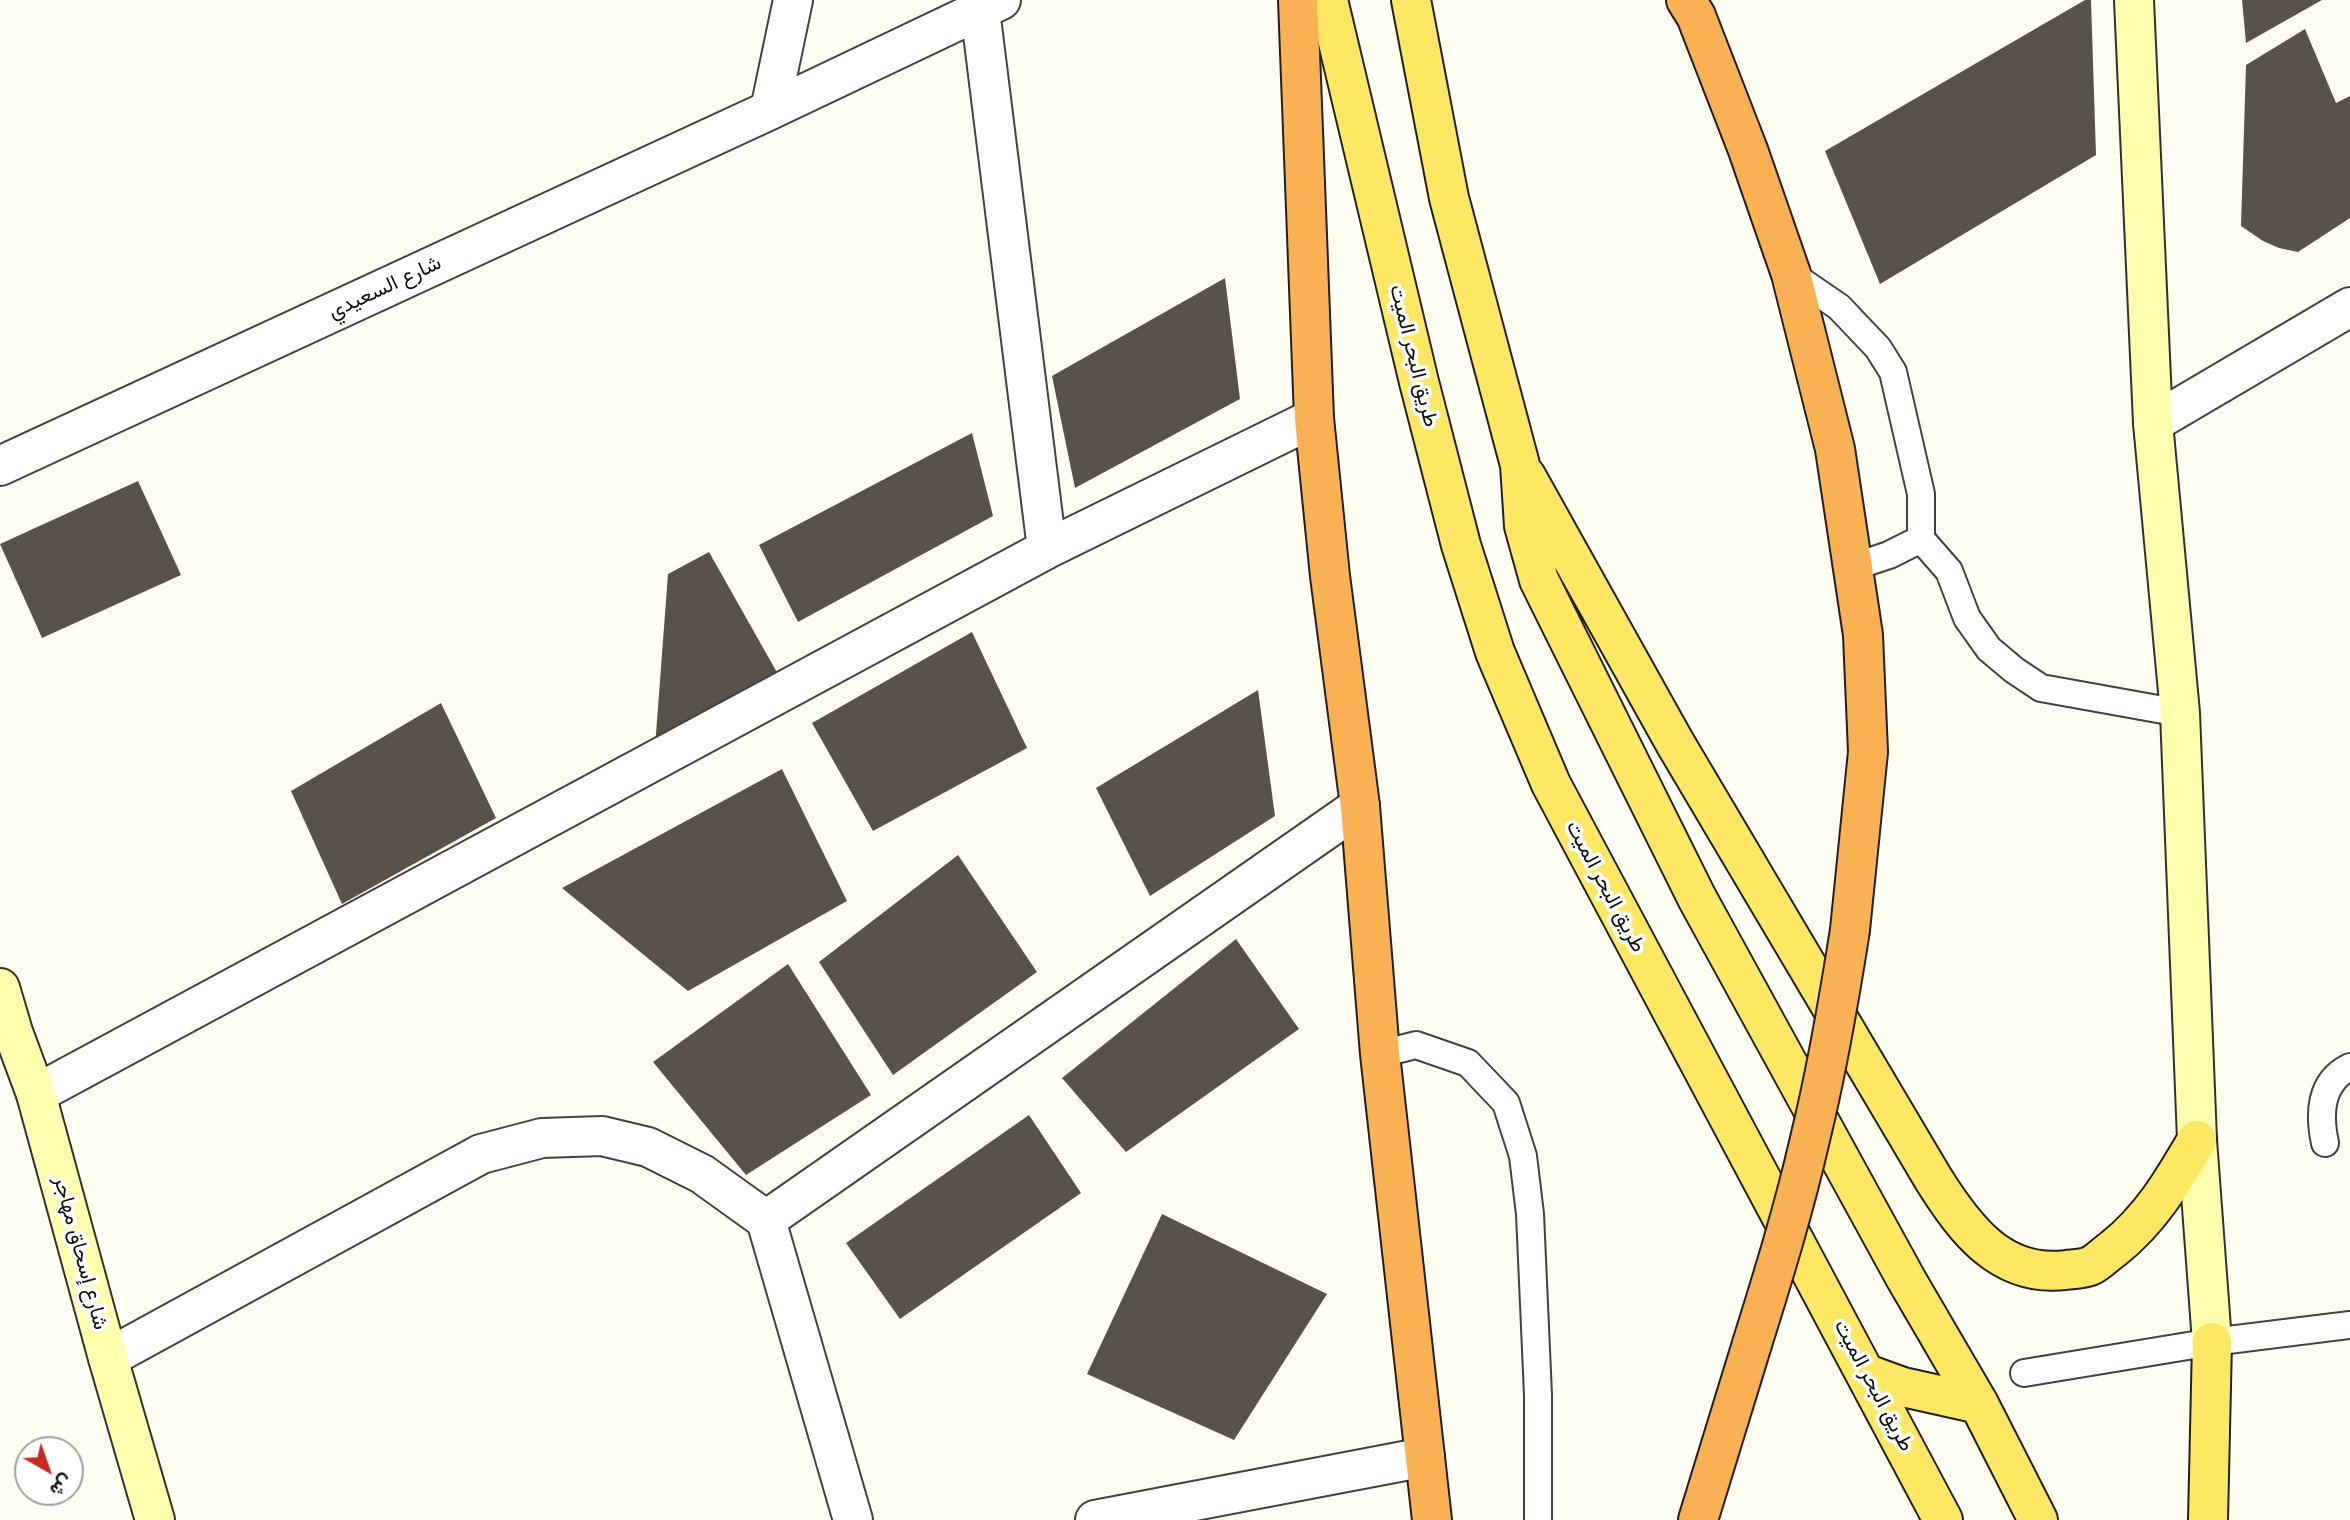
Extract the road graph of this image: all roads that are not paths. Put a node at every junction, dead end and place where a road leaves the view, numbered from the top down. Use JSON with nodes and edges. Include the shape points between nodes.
{"nodes":[{"id":1,"x":793,"y":0,"type":"edge"},
{"id":2,"x":1298,"y":0,"type":"edge"},
{"id":3,"x":1328,"y":0,"type":"edge"},
{"id":4,"x":1411,"y":0,"type":"edge"},
{"id":5,"x":2134,"y":0,"type":"edge"},
{"id":6,"x":990,"y":5,"type":"edge"},
{"id":7,"x":1692,"y":5,"type":"edge"},
{"id":8,"x":770,"y":110,"type":"junction"},
{"id":9,"x":1791,"y":274,"type":"junction"},
{"id":10,"x":2350,"y":307,"type":"edge"},
{"id":11,"x":1314,"y":418,"type":"junction"},
{"id":12,"x":2153,"y":424,"type":"junction"},
{"id":13,"x":1520,"y":465,"type":"junction"},
{"id":14,"x":0,"y":467,"type":"edge"},
{"id":15,"x":1921,"y":539,"type":"junction"},
{"id":16,"x":1047,"y":549,"type":"junction"},
{"id":17,"x":1853,"y":567,"type":"junction"},
{"id":18,"x":2180,"y":713,"type":"junction"},
{"id":19,"x":1360,"y":806,"type":"junction"},
{"id":20,"x":0,"y":988,"type":"edge"},
{"id":21,"x":6,"y":1034,"type":"edge"},
{"id":22,"x":1380,"y":1054,"type":"junction"},
{"id":23,"x":2350,"y":1067,"type":"edge"},
{"id":24,"x":36,"y":1094,"type":"junction"},
{"id":25,"x":2197,"y":1140,"type":"junction"},
{"id":26,"x":2325,"y":1143,"type":"dead end"},
{"id":27,"x":766,"y":1220,"type":"junction"},
{"id":28,"x":2350,"y":1325,"type":"edge"},
{"id":29,"x":2212,"y":1342,"type":"junction"},
{"id":30,"x":108,"y":1358,"type":"junction"},
{"id":31,"x":2024,"y":1373,"type":"dead end"},
{"id":32,"x":1867,"y":1374,"type":"junction"},
{"id":33,"x":1979,"y":1404,"type":"junction"},
{"id":34,"x":1425,"y":1457,"type":"junction"},
{"id":35,"x":156,"y":1520,"type":"edge"},
{"id":36,"x":853,"y":1520,"type":"edge"},
{"id":37,"x":1095,"y":1520,"type":"edge"},
{"id":38,"x":1432,"y":1520,"type":"edge"},
{"id":39,"x":1538,"y":1520,"type":"edge"},
{"id":40,"x":1698,"y":1520,"type":"edge"},
{"id":41,"x":1943,"y":1520,"type":"edge"},
{"id":42,"x":2038,"y":1520,"type":"edge"},
{"id":43,"x":2208,"y":1520,"type":"edge"}],
"edges":[{"from":1,"to":8,"type":"street"},
{"from":2,"to":11,"type":"highway"},
{"from":3,"to":32,"type":"main road","name":"طريق البحر الميت","via":[[1461,545],[1495,652],[1551,784]]},
{"from":4,"to":13,"type":"main road","via":[[1448,198]]},
{"from":5,"to":12,"type":"street"},
{"from":6,"to":8,"type":"street","name":"شارع السعيدي"},
{"from":6,"to":16,"type":"street"},
{"from":7,"to":9,"type":"highway"},
{"from":8,"to":14,"type":"street","name":"شارع السعيدي"},
{"from":9,"to":15,"type":"lane","via":[[1839,307],[1878,348],[1893,372],[1921,494]]},
{"from":9,"to":17,"type":"highway","via":[[1835,449]]},
{"from":10,"to":12,"type":"street"},
{"from":11,"to":16,"type":"street"},
{"from":11,"to":19,"type":"highway"},
{"from":12,"to":18,"type":"street"},
{"from":13,"to":25,"type":"main road","via":[[1675,743],[1966,1227],[2016,1266],[2055,1271],[2090,1266],[2145,1220]]},
{"from":13,"to":33,"type":"main road","via":[[1524,526],[1539,580],[1697,898]]},
{"from":15,"to":17,"type":"lane"},
{"from":15,"to":18,"type":"lane","via":[[1949,571],[1967,618],[1989,649],[2023,676],[2041,688]]},
{"from":16,"to":24,"type":"street"},
{"from":17,"to":40,"type":"highway","bridge":true,"via":[[1863,635],[1868,752],[1850,930],[1833,1035],[1784,1243]]},
{"from":18,"to":25,"type":"street"},
{"from":19,"to":22,"type":"highway"},
{"from":19,"to":27,"type":"street"},
{"from":20,"to":21,"type":"street","name":"شارع إسحاق مهاجر"},
{"from":21,"to":24,"type":"street","name":"شارع إسحاق مهاجر"},
{"from":22,"to":34,"type":"highway"},
{"from":22,"to":39,"type":"lane","via":[[1416,1045],[1468,1063],[1506,1103],[1523,1156],[1530,1214]]},
{"from":23,"to":26,"type":"lane","via":[[2326,1091],[2320,1117]]},
{"from":24,"to":30,"type":"street","name":"شارع إسحاق مهاجر"},
{"from":25,"to":29,"type":"street"},
{"from":27,"to":30,"type":"street","via":[[702,1174],[648,1147],[601,1136],[542,1138],[481,1154]]},
{"from":27,"to":36,"type":"street"},
{"from":28,"to":29,"type":"lane"},
{"from":29,"to":31,"type":"lane"},
{"from":29,"to":43,"type":"main road"},
{"from":30,"to":35,"type":"street","name":"شارع إسحاق مهاجر"},
{"from":32,"to":33,"type":"main road"},
{"from":32,"to":41,"type":"main road","name":"طريق البحر الميت"},
{"from":33,"to":42,"type":"main road"},
{"from":34,"to":37,"type":"street"},
{"from":34,"to":38,"type":"highway"}]}
